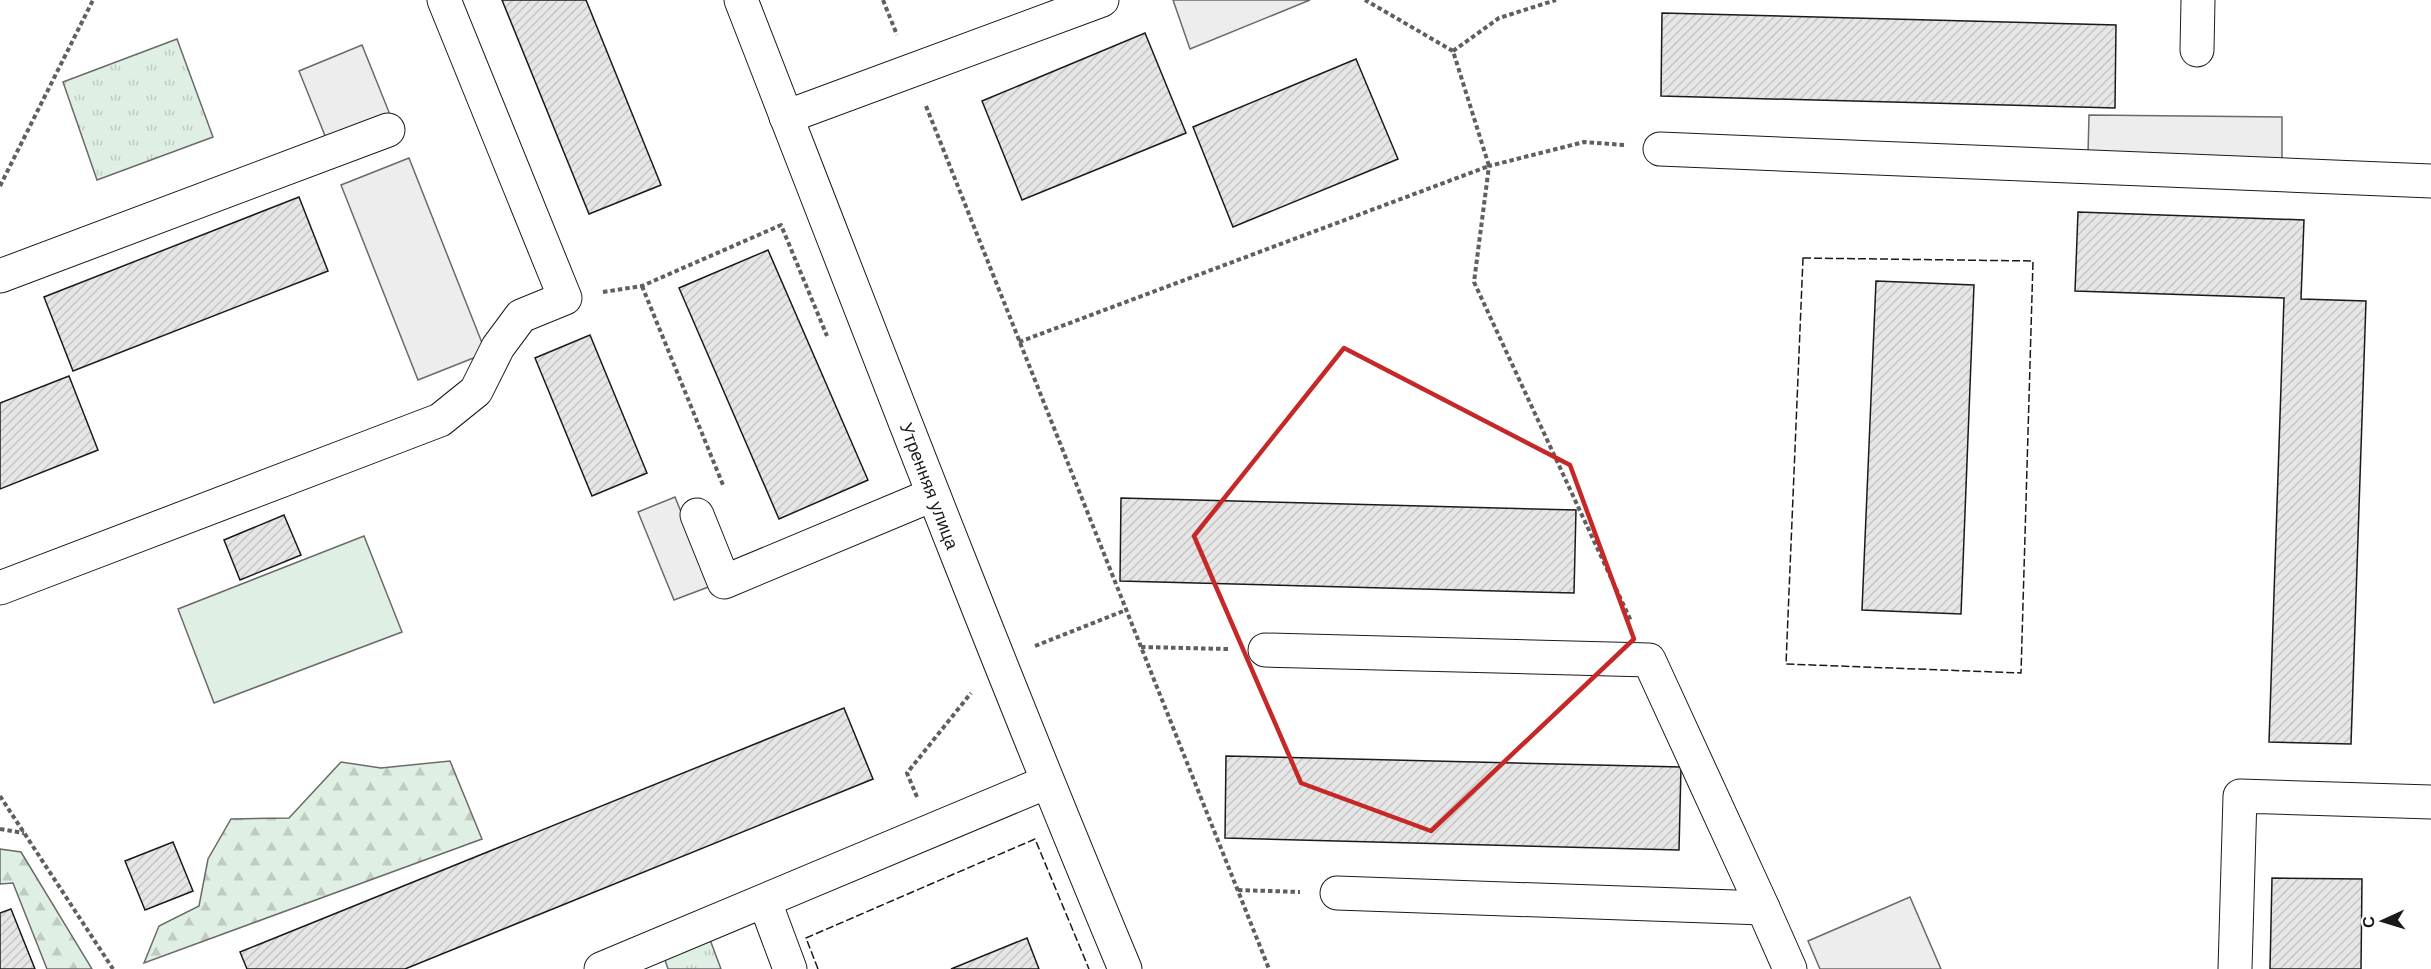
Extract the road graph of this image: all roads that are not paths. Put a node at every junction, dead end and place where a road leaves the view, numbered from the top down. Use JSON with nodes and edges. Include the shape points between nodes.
{"nodes":[{"id":1,"x":444,"y":0,"type":"edge"},
{"id":2,"x":741,"y":0,"type":"edge"},
{"id":3,"x":1102,"y":0,"type":"edge"},
{"id":4,"x":2198,"y":0,"type":"edge"},
{"id":5,"x":2197,"y":50,"type":"dead end"},
{"id":6,"x":786,"y":117,"type":"junction"},
{"id":7,"x":388,"y":130,"type":"dead end"},
{"id":8,"x":1660,"y":149,"type":"road end"},
{"id":9,"x":2431,"y":181,"type":"edge"},
{"id":10,"x":0,"y":276,"type":"edge"},
{"id":11,"x":932,"y":495,"type":"junction"},
{"id":12,"x":697,"y":515,"type":"dead end"},
{"id":13,"x":0,"y":588,"type":"edge"},
{"id":14,"x":1265,"y":650,"type":"road end"},
{"id":15,"x":1047,"y":782,"type":"junction"},
{"id":16,"x":2431,"y":802,"type":"edge"},
{"id":17,"x":1337,"y":893,"type":"road end"},
{"id":18,"x":765,"y":902,"type":"junction"},
{"id":19,"x":1762,"y":908,"type":"junction"},
{"id":20,"x":601,"y":969,"type":"edge"},
{"id":21,"x":790,"y":969,"type":"edge"},
{"id":22,"x":1125,"y":969,"type":"edge"},
{"id":23,"x":1790,"y":969,"type":"edge"},
{"id":24,"x":2235,"y":969,"type":"edge"}],
"edges":[{"from":1,"to":13,"type":"street","via":[[565,298],[521,316],[498,347],[476,391],[440,420]]},
{"from":2,"to":6,"type":"street","name":"Утренняя улица"},
{"from":3,"to":6,"type":"street"},
{"from":4,"to":5,"type":"street"},
{"from":6,"to":11,"type":"street","name":"Утренняя улица"},
{"from":7,"to":10,"type":"street"},
{"from":8,"to":9,"type":"street"},
{"from":11,"to":12,"type":"street","via":[[724,582]]},
{"from":11,"to":15,"type":"street","name":"Утренняя улица"},
{"from":14,"to":19,"type":"street","via":[[1649,660]]},
{"from":15,"to":18,"type":"street"},
{"from":15,"to":22,"type":"street","name":"Утренняя улица"},
{"from":16,"to":24,"type":"street","via":[[2240,796]]},
{"from":17,"to":19,"type":"street"},
{"from":18,"to":20,"type":"street"},
{"from":18,"to":21,"type":"street"},
{"from":19,"to":23,"type":"street"}]}
